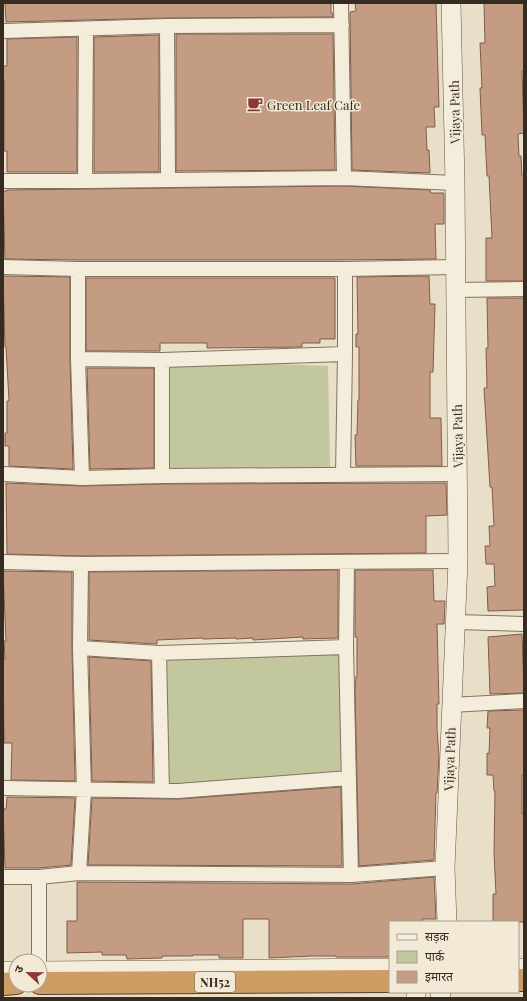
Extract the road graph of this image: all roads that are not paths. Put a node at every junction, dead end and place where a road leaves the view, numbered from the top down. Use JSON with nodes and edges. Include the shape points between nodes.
{"nodes":[{"id":1,"x":342,"y":3,"type":"edge"},
{"id":2,"x":451,"y":3,"type":"edge"},
{"id":3,"x":342,"y":25,"type":"junction"},
{"id":4,"x":167,"y":26,"type":"junction"},
{"id":5,"x":86,"y":29,"type":"junction"},
{"id":6,"x":3,"y":31,"type":"edge"},
{"id":7,"x":344,"y":178,"type":"junction"},
{"id":8,"x":168,"y":180,"type":"junction"},
{"id":9,"x":3,"y":181,"type":"edge"},
{"id":10,"x":85,"y":181,"type":"junction"},
{"id":11,"x":455,"y":182,"type":"junction"},
{"id":12,"x":3,"y":267,"type":"edge"},
{"id":13,"x":455,"y":267,"type":"junction"},
{"id":14,"x":78,"y":269,"type":"junction"},
{"id":15,"x":346,"y":269,"type":"junction"},
{"id":16,"x":524,"y":289,"type":"edge"},
{"id":17,"x":456,"y":290,"type":"junction"},
{"id":18,"x":345,"y":354,"type":"junction"},
{"id":19,"x":78,"y":359,"type":"junction"},
{"id":20,"x":162,"y":360,"type":"junction"},
{"id":21,"x":3,"y":474,"type":"edge"},
{"id":22,"x":343,"y":474,"type":"junction"},
{"id":23,"x":458,"y":474,"type":"junction"},
{"id":24,"x":162,"y":476,"type":"junction"},
{"id":25,"x":82,"y":478,"type":"junction"},
{"id":26,"x":458,"y":560,"type":"junction"},
{"id":27,"x":3,"y":562,"type":"edge"},
{"id":28,"x":347,"y":562,"type":"junction"},
{"id":29,"x":81,"y":564,"type":"junction"},
{"id":30,"x":455,"y":622,"type":"junction"},
{"id":31,"x":524,"y":624,"type":"edge"},
{"id":32,"x":346,"y":647,"type":"junction"},
{"id":33,"x":80,"y":648,"type":"junction"},
{"id":34,"x":159,"y":653,"type":"junction"},
{"id":35,"x":524,"y":701,"type":"edge"},
{"id":36,"x":451,"y":706,"type":"junction"},
{"id":37,"x":349,"y":778,"type":"junction"},
{"id":38,"x":3,"y":788,"type":"edge"},
{"id":39,"x":84,"y":790,"type":"junction"},
{"id":40,"x":162,"y":791,"type":"junction"},
{"id":41,"x":445,"y":868,"type":"junction"},
{"id":42,"x":79,"y":873,"type":"junction"},
{"id":43,"x":351,"y":875,"type":"junction"},
{"id":44,"x":3,"y":877,"type":"edge"},
{"id":45,"x":39,"y":877,"type":"junction"},
{"id":46,"x":447,"y":921,"type":"edge"},
{"id":47,"x":39,"y":953,"type":"edge"},
{"id":48,"x":389,"y":968,"type":"edge"},
{"id":49,"x":48,"y":971,"type":"edge"},
{"id":50,"x":389,"y":981,"type":"edge"},
{"id":51,"x":48,"y":983,"type":"edge"}],
"edges":[{"from":1,"to":3,"type":"street"},
{"from":2,"to":11,"type":"street","name":"Vijaya Path"},
{"from":3,"to":4,"type":"street"},
{"from":3,"to":7,"type":"street"},
{"from":4,"to":5,"type":"street"},
{"from":4,"to":8,"type":"street"},
{"from":5,"to":6,"type":"street"},
{"from":5,"to":10,"type":"street"},
{"from":7,"to":8,"type":"street"},
{"from":7,"to":11,"type":"street"},
{"from":8,"to":10,"type":"street"},
{"from":9,"to":10,"type":"street"},
{"from":11,"to":13,"type":"street","name":"Vijaya Path"},
{"from":12,"to":14,"type":"street"},
{"from":13,"to":15,"type":"street"},
{"from":13,"to":17,"type":"street","name":"Vijaya Path"},
{"from":14,"to":15,"type":"street"},
{"from":14,"to":19,"type":"street"},
{"from":15,"to":18,"type":"street"},
{"from":16,"to":17,"type":"street"},
{"from":17,"to":23,"type":"street","name":"Vijaya Path"},
{"from":18,"to":20,"type":"street"},
{"from":18,"to":22,"type":"street"},
{"from":19,"to":20,"type":"street"},
{"from":19,"to":25,"type":"street"},
{"from":20,"to":24,"type":"street"},
{"from":21,"to":25,"type":"street"},
{"from":22,"to":23,"type":"street"},
{"from":22,"to":24,"type":"street"},
{"from":23,"to":26,"type":"street","name":"Vijaya Path"},
{"from":24,"to":25,"type":"street"},
{"from":26,"to":28,"type":"street"},
{"from":26,"to":30,"type":"street","name":"Vijaya Path"},
{"from":27,"to":29,"type":"street"},
{"from":28,"to":29,"type":"street"},
{"from":28,"to":32,"type":"street"},
{"from":29,"to":33,"type":"street"},
{"from":30,"to":31,"type":"street"},
{"from":30,"to":36,"type":"street","name":"Vijaya Path"},
{"from":32,"to":34,"type":"street"},
{"from":32,"to":37,"type":"street"},
{"from":33,"to":34,"type":"street"},
{"from":33,"to":39,"type":"street"},
{"from":34,"to":40,"type":"street"},
{"from":35,"to":36,"type":"street"},
{"from":36,"to":41,"type":"street","name":"Vijaya Path"},
{"from":37,"to":40,"type":"street"},
{"from":37,"to":43,"type":"street"},
{"from":38,"to":39,"type":"street"},
{"from":39,"to":40,"type":"street"},
{"from":39,"to":42,"type":"street"},
{"from":41,"to":43,"type":"street"},
{"from":41,"to":46,"type":"street","name":"Vijaya Path"},
{"from":42,"to":43,"type":"street"},
{"from":42,"to":45,"type":"street"},
{"from":44,"to":45,"type":"street"},
{"from":45,"to":47,"type":"street"},
{"from":48,"to":49,"type":"street"},
{"from":50,"to":51,"type":"highway","number":"NH52"}]}
